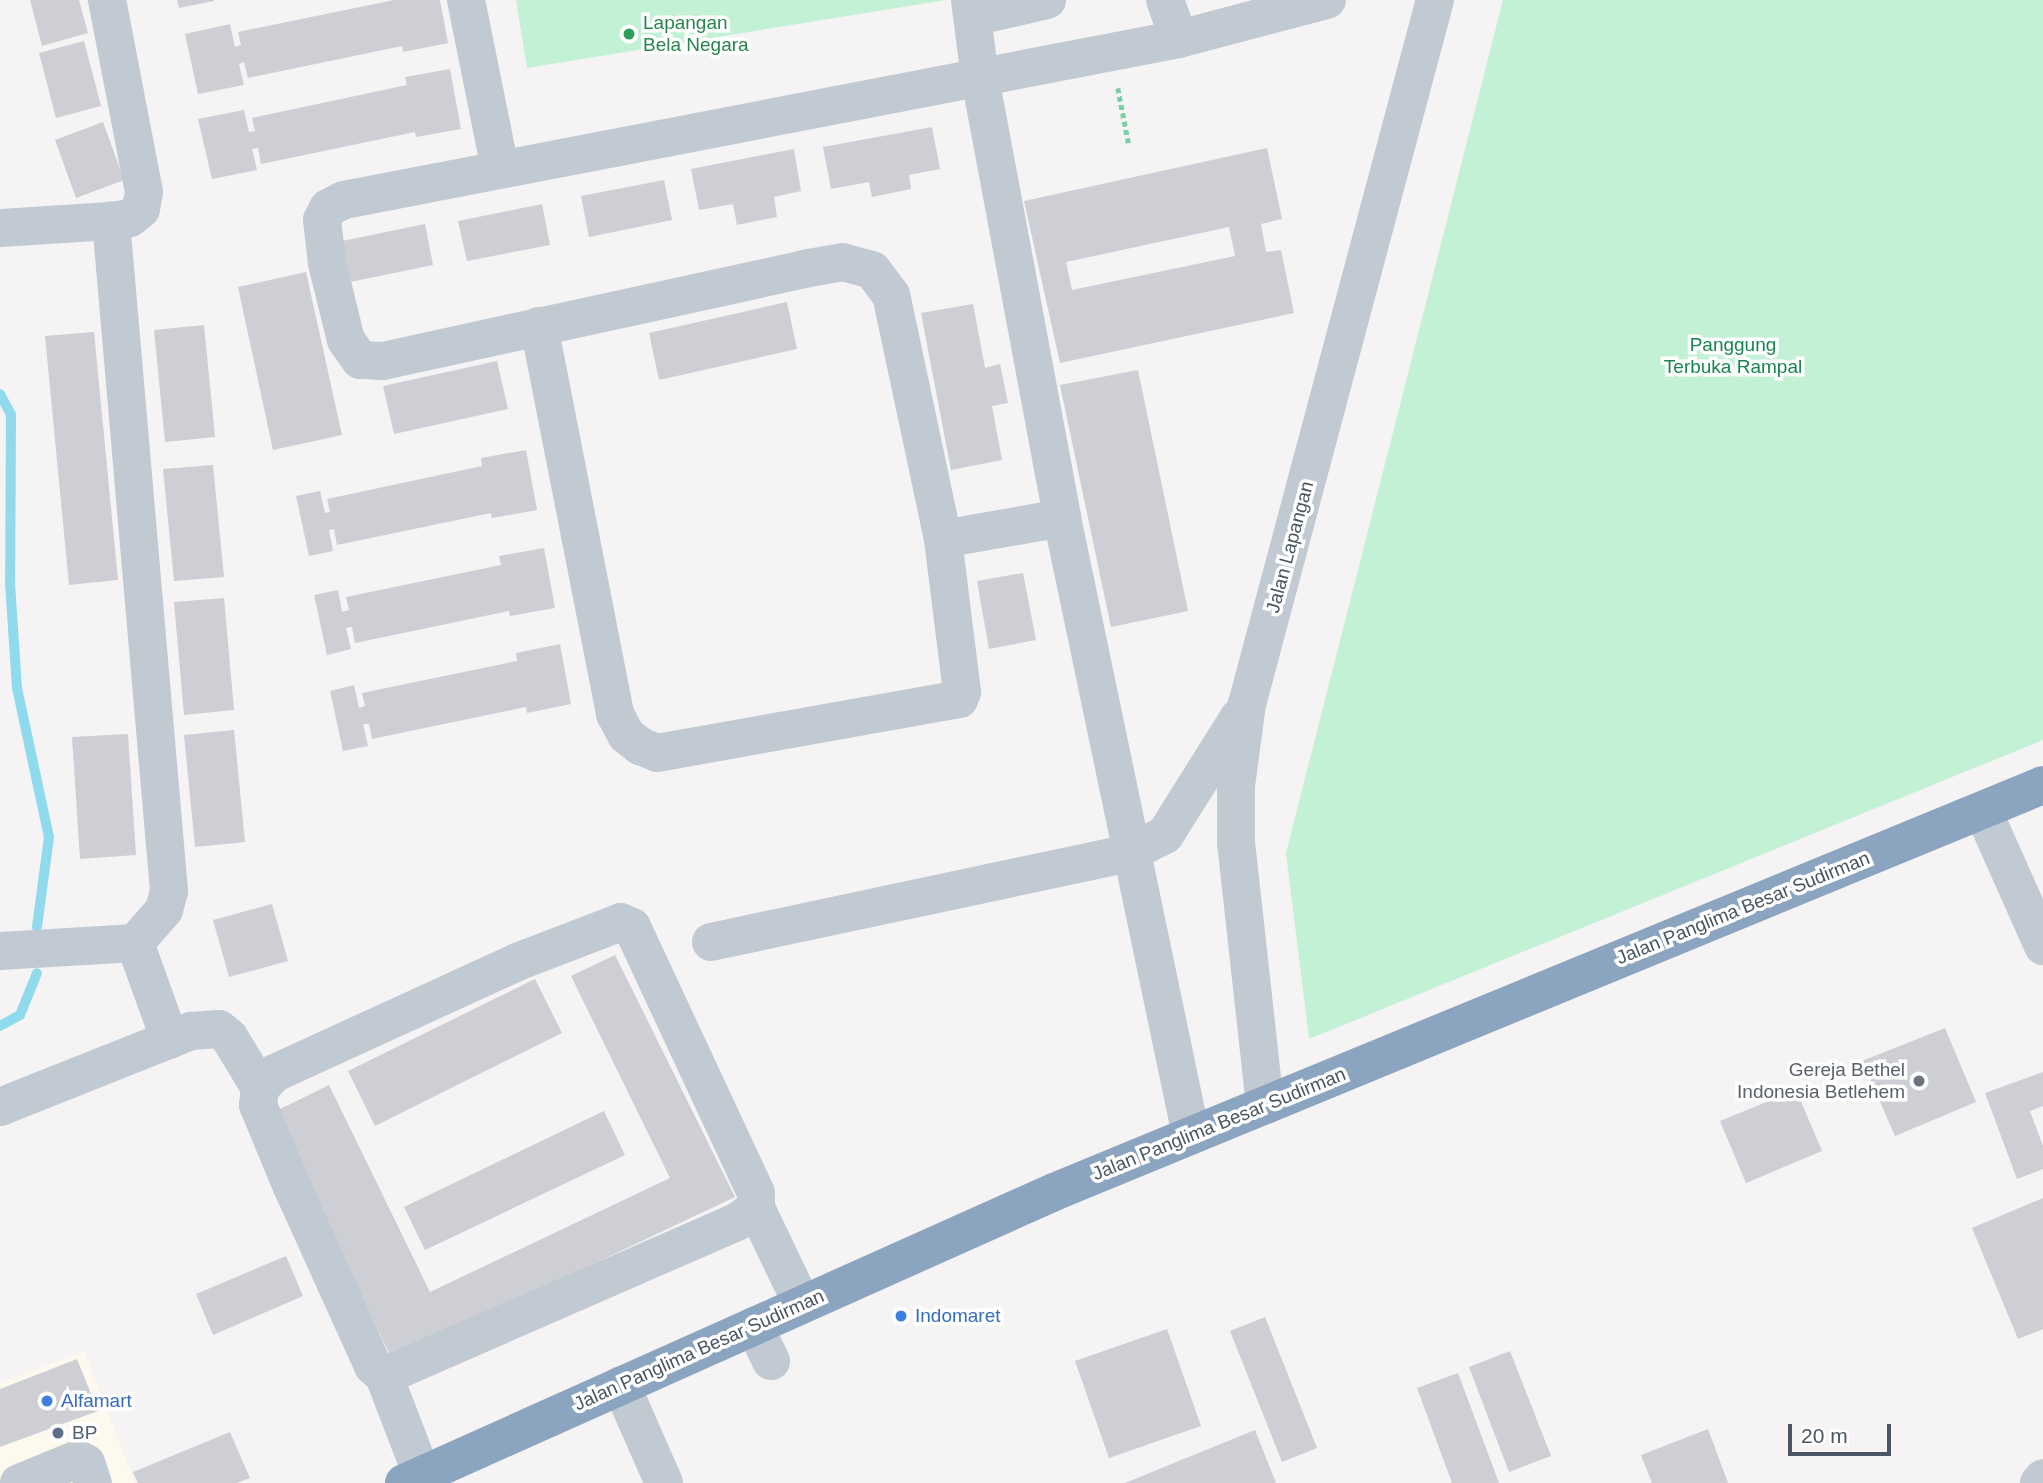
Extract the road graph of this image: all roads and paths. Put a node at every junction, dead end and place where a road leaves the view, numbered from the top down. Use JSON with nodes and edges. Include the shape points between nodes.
{"nodes":[{"id":1,"x":107,"y":0,"type":"edge"},
{"id":2,"x":466,"y":0,"type":"edge"},
{"id":3,"x":1047,"y":0,"type":"edge"},
{"id":4,"x":1165,"y":0,"type":"edge"},
{"id":5,"x":1327,"y":0,"type":"edge"},
{"id":6,"x":1435,"y":0,"type":"edge"},
{"id":7,"x":972,"y":8,"type":"edge"},
{"id":8,"x":1179,"y":39,"type":"junction"},
{"id":9,"x":1112,"y":52,"type":"junction"},
{"id":10,"x":980,"y":78,"type":"junction"},
{"id":11,"x":1129,"y":145,"type":"dead end"},
{"id":12,"x":500,"y":168,"type":"junction"},
{"id":13,"x":111,"y":221,"type":"junction"},
{"id":14,"x":0,"y":228,"type":"edge"},
{"id":15,"x":539,"y":326,"type":"junction"},
{"id":16,"x":1062,"y":518,"type":"junction"},
{"id":17,"x":943,"y":539,"type":"junction"},
{"id":18,"x":1247,"y":704,"type":"junction"},
{"id":19,"x":2043,"y":785,"type":"edge"},
{"id":20,"x":1983,"y":811,"type":"junction"},
{"id":21,"x":1129,"y":853,"type":"junction"},
{"id":22,"x":711,"y":942,"type":"dead end"},
{"id":23,"x":135,"y":943,"type":"junction"},
{"id":24,"x":2043,"y":946,"type":"edge"},
{"id":25,"x":0,"y":951,"type":"edge"},
{"id":26,"x":170,"y":1040,"type":"junction"},
{"id":27,"x":260,"y":1088,"type":"junction"},
{"id":28,"x":1265,"y":1105,"type":"junction"},
{"id":29,"x":0,"y":1107,"type":"edge"},
{"id":30,"x":1191,"y":1135,"type":"junction"},
{"id":31,"x":756,"y":1208,"type":"junction"},
{"id":32,"x":802,"y":1304,"type":"junction"},
{"id":33,"x":754,"y":1326,"type":"junction"},
{"id":34,"x":771,"y":1361,"type":"dead end"},
{"id":35,"x":384,"y":1376,"type":"junction"},
{"id":36,"x":621,"y":1385,"type":"junction"},
{"id":37,"x":2043,"y":1478,"type":"edge"},
{"id":38,"x":413,"y":1479,"type":"edge"},
{"id":39,"x":19,"y":1483,"type":"edge"},
{"id":40,"x":93,"y":1483,"type":"edge"},
{"id":41,"x":664,"y":1483,"type":"edge"},
{"id":42,"x":2039,"y":1483,"type":"edge"}],
"edges":[{"from":1,"to":13,"type":"street","via":[[144,192],[141,209],[130,218]]},
{"from":2,"to":12,"type":"street"},
{"from":3,"to":7,"type":"street"},
{"from":4,"to":8,"type":"street"},
{"from":5,"to":8,"type":"street"},
{"from":6,"to":18,"type":"street","name":"Jalan Lapangan"},
{"from":7,"to":10,"type":"street"},
{"from":8,"to":9,"type":"street"},
{"from":9,"to":10,"type":"street"},
{"from":9,"to":11,"type":"path"},
{"from":10,"to":12,"type":"street"},
{"from":10,"to":16,"type":"street"},
{"from":12,"to":15,"type":"street","via":[[344,200],[328,208],[322,220],[327,263],[346,340],[360,360],[382,361]]},
{"from":13,"to":14,"type":"street"},
{"from":13,"to":23,"type":"street","via":[[169,891],[164,910]]},
{"from":15,"to":17,"type":"street","via":[[830,264],[843,262],[872,270],[891,295]]},
{"from":15,"to":17,"type":"street","via":[[615,714],[626,735],[640,747],[657,753],[959,699],[962,692]]},
{"from":16,"to":17,"type":"street"},
{"from":16,"to":21,"type":"street"},
{"from":18,"to":21,"type":"street","via":[[1165,835]]},
{"from":18,"to":28,"type":"street","name":"Jalan Lapangan","via":[[1236,786],[1236,844]]},
{"from":19,"to":20,"type":"highway","name":"Jalan Panglima Besar Sudirman"},
{"from":20,"to":24,"type":"street"},
{"from":20,"to":28,"type":"highway","name":"Jalan Panglima Besar Sudirman"},
{"from":21,"to":22,"type":"street"},
{"from":21,"to":30,"type":"street"},
{"from":23,"to":25,"type":"street"},
{"from":23,"to":26,"type":"street"},
{"from":26,"to":27,"type":"street","via":[[191,1031],[219,1029],[229,1037]]},
{"from":26,"to":29,"type":"street"},
{"from":27,"to":31,"type":"street","via":[[275,1073],[517,962],[621,922],[632,927],[756,1193]]},
{"from":27,"to":35,"type":"street","via":[[258,1105],[292,1187],[373,1366]]},
{"from":28,"to":30,"type":"highway","name":"Jalan Panglima Besar Sudirman"},
{"from":30,"to":32,"type":"highway","name":"Jalan Panglima Besar Sudirman"},
{"from":31,"to":32,"type":"street"},
{"from":31,"to":35,"type":"street","via":[[738,1221]]},
{"from":32,"to":33,"type":"highway","name":"Jalan Panglima Besar Sudirman"},
{"from":33,"to":34,"type":"street"},
{"from":33,"to":36,"type":"highway","name":"Jalan Panglima Besar Sudirman"},
{"from":35,"to":38,"type":"street"},
{"from":36,"to":38,"type":"highway","name":"Jalan Panglima Besar Sudirman"},
{"from":36,"to":41,"type":"street"},
{"from":37,"to":42,"type":"street"},
{"from":39,"to":40,"type":"street","via":[[78,1459],[86,1463]]}]}
